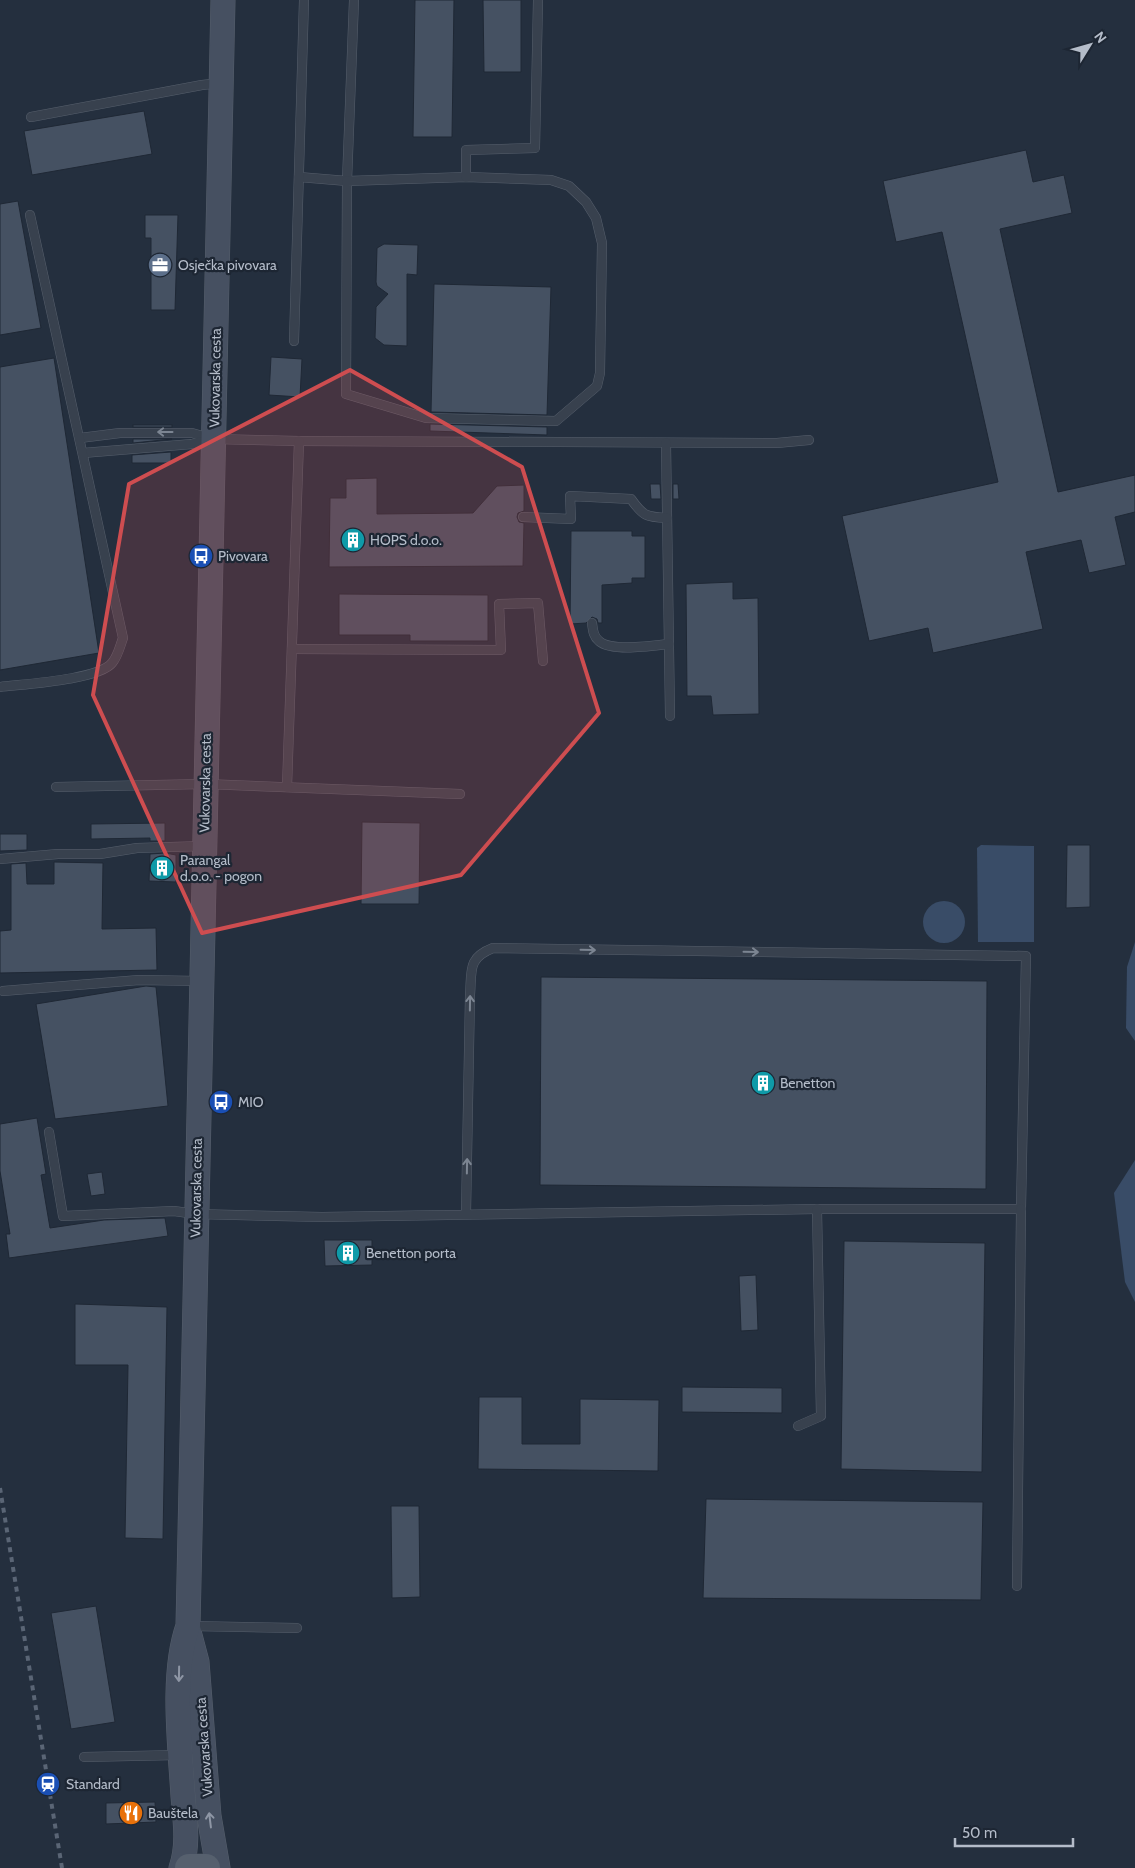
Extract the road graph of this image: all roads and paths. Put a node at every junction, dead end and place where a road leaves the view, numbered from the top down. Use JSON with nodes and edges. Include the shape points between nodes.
{"nodes":[{"id":1,"x":223,"y":0,"type":"edge"},
{"id":2,"x":304,"y":0,"type":"edge"},
{"id":3,"x":354,"y":0,"type":"edge"},
{"id":4,"x":538,"y":0,"type":"edge"},
{"id":5,"x":221,"y":83,"type":"junction"},
{"id":6,"x":31,"y":117,"type":"dead end"},
{"id":7,"x":299,"y":177,"type":"junction"},
{"id":8,"x":466,"y":177,"type":"junction"},
{"id":9,"x":346,"y":181,"type":"junction"},
{"id":10,"x":30,"y":214,"type":"dead end"},
{"id":11,"x":294,"y":341,"type":"dead end"},
{"id":12,"x":80,"y":438,"type":"junction"},
{"id":13,"x":213,"y":439,"type":"junction"},
{"id":14,"x":810,"y":440,"type":"dead end"},
{"id":15,"x":299,"y":441,"type":"junction"},
{"id":16,"x":666,"y":443,"type":"junction"},
{"id":17,"x":83,"y":453,"type":"junction"},
{"id":18,"x":524,"y":517,"type":"dead end"},
{"id":19,"x":667,"y":518,"type":"junction"},
{"id":20,"x":592,"y":623,"type":"dead end"},
{"id":21,"x":669,"y":644,"type":"junction"},
{"id":22,"x":292,"y":649,"type":"junction"},
{"id":23,"x":543,"y":661,"type":"dead end"},
{"id":24,"x":0,"y":687,"type":"edge"},
{"id":25,"x":670,"y":716,"type":"dead end"},
{"id":26,"x":205,"y":784,"type":"junction"},
{"id":27,"x":56,"y":787,"type":"dead end"},
{"id":28,"x":287,"y":787,"type":"junction"},
{"id":29,"x":460,"y":794,"type":"dead end"},
{"id":30,"x":204,"y":846,"type":"junction"},
{"id":31,"x":0,"y":859,"type":"edge"},
{"id":32,"x":201,"y":980,"type":"junction"},
{"id":33,"x":3,"y":991,"type":"dead end"},
{"id":34,"x":49,"y":1132,"type":"dead end"},
{"id":35,"x":818,"y":1209,"type":"junction"},
{"id":36,"x":1021,"y":1209,"type":"junction"},
{"id":37,"x":195,"y":1214,"type":"junction"},
{"id":38,"x":466,"y":1214,"type":"junction"},
{"id":39,"x":798,"y":1426,"type":"dead end"},
{"id":40,"x":1017,"y":1586,"type":"dead end"},
{"id":41,"x":188,"y":1626,"type":"junction"},
{"id":42,"x":297,"y":1628,"type":"dead end"},
{"id":43,"x":180,"y":1755,"type":"junction"},
{"id":44,"x":84,"y":1757,"type":"dead end"},
{"id":45,"x":181,"y":1868,"type":"edge"},
{"id":46,"x":189,"y":1868,"type":"edge"},
{"id":47,"x":206,"y":1868,"type":"edge"},
{"id":48,"x":218,"y":1868,"type":"edge"}],
"edges":[{"from":1,"to":5,"type":"main road","name":"Vukovarska cesta"},
{"from":2,"to":7,"type":"lane"},
{"from":3,"to":9,"type":"lane"},
{"from":4,"to":8,"type":"lane","via":[[535,148],[466,150]]},
{"from":5,"to":6,"type":"lane"},
{"from":5,"to":13,"type":"main road","name":"Vukovarska cesta"},
{"from":7,"to":9,"type":"lane"},
{"from":7,"to":11,"type":"lane"},
{"from":8,"to":9,"type":"lane"},
{"from":8,"to":9,"type":"lane","via":[[551,180],[569,186],[586,202],[596,218],[602,243],[600,373],[597,386],[556,421],[426,418],[346,394]]},
{"from":10,"to":12,"type":"lane"},
{"from":13,"to":12,"type":"lane","one_way":true,"via":[[192,433],[120,433]]},
{"from":12,"to":17,"type":"lane"},
{"from":13,"to":15,"type":"lane"},
{"from":13,"to":17,"type":"lane","via":[[192,444]]},
{"from":13,"to":26,"type":"main road","name":"Vukovarska cesta"},
{"from":14,"to":16,"type":"lane","via":[[777,444]]},
{"from":15,"to":16,"type":"lane"},
{"from":15,"to":22,"type":"lane"},
{"from":16,"to":19,"type":"lane"},
{"from":17,"to":24,"type":"lane","via":[[123,638],[112,663],[101,671]]},
{"from":18,"to":19,"type":"lane","via":[[571,519],[570,496],[589,496],[631,499],[649,518]]},
{"from":19,"to":21,"type":"lane"},
{"from":20,"to":21,"type":"lane","via":[[594,636],[600,643],[613,646]]},
{"from":21,"to":25,"type":"lane"},
{"from":22,"to":23,"type":"lane","via":[[501,650],[499,604],[538,602]]},
{"from":22,"to":28,"type":"lane"},
{"from":26,"to":27,"type":"lane"},
{"from":26,"to":28,"type":"lane"},
{"from":26,"to":30,"type":"main road","name":"Vukovarska cesta"},
{"from":28,"to":29,"type":"lane"},
{"from":30,"to":31,"type":"lane"},
{"from":30,"to":32,"type":"main road","name":"Vukovarska cesta"},
{"from":32,"to":33,"type":"lane","via":[[139,980]]},
{"from":32,"to":37,"type":"main road","name":"Vukovarska cesta"},
{"from":34,"to":37,"type":"lane","via":[[63,1216],[174,1211]]},
{"from":35,"to":36,"type":"lane"},
{"from":35,"to":38,"type":"lane"},
{"from":35,"to":39,"type":"lane","via":[[820,1416]]},
{"from":38,"to":36,"type":"lane","one_way":true,"via":[[472,962],[493,948],[1026,956]]},
{"from":36,"to":40,"type":"lane"},
{"from":37,"to":38,"type":"lane","via":[[322,1217]]},
{"from":37,"to":41,"type":"main road","name":"Vukovarska cesta"},
{"from":41,"to":42,"type":"lane"},
{"from":41,"to":43,"type":"main road","name":"Vukovarska cesta","one_way":true,"via":[[181,1644],[179,1663]]},
{"from":48,"to":41,"type":"main road","name":"Vukovarska cesta","one_way":true,"via":[[209,1816],[197,1662]]},
{"from":43,"to":44,"type":"lane"},
{"from":43,"to":45,"type":"main road","name":"Vukovarska cesta","via":[[186,1835]]},
{"from":46,"to":47,"type":"main road"}]}
